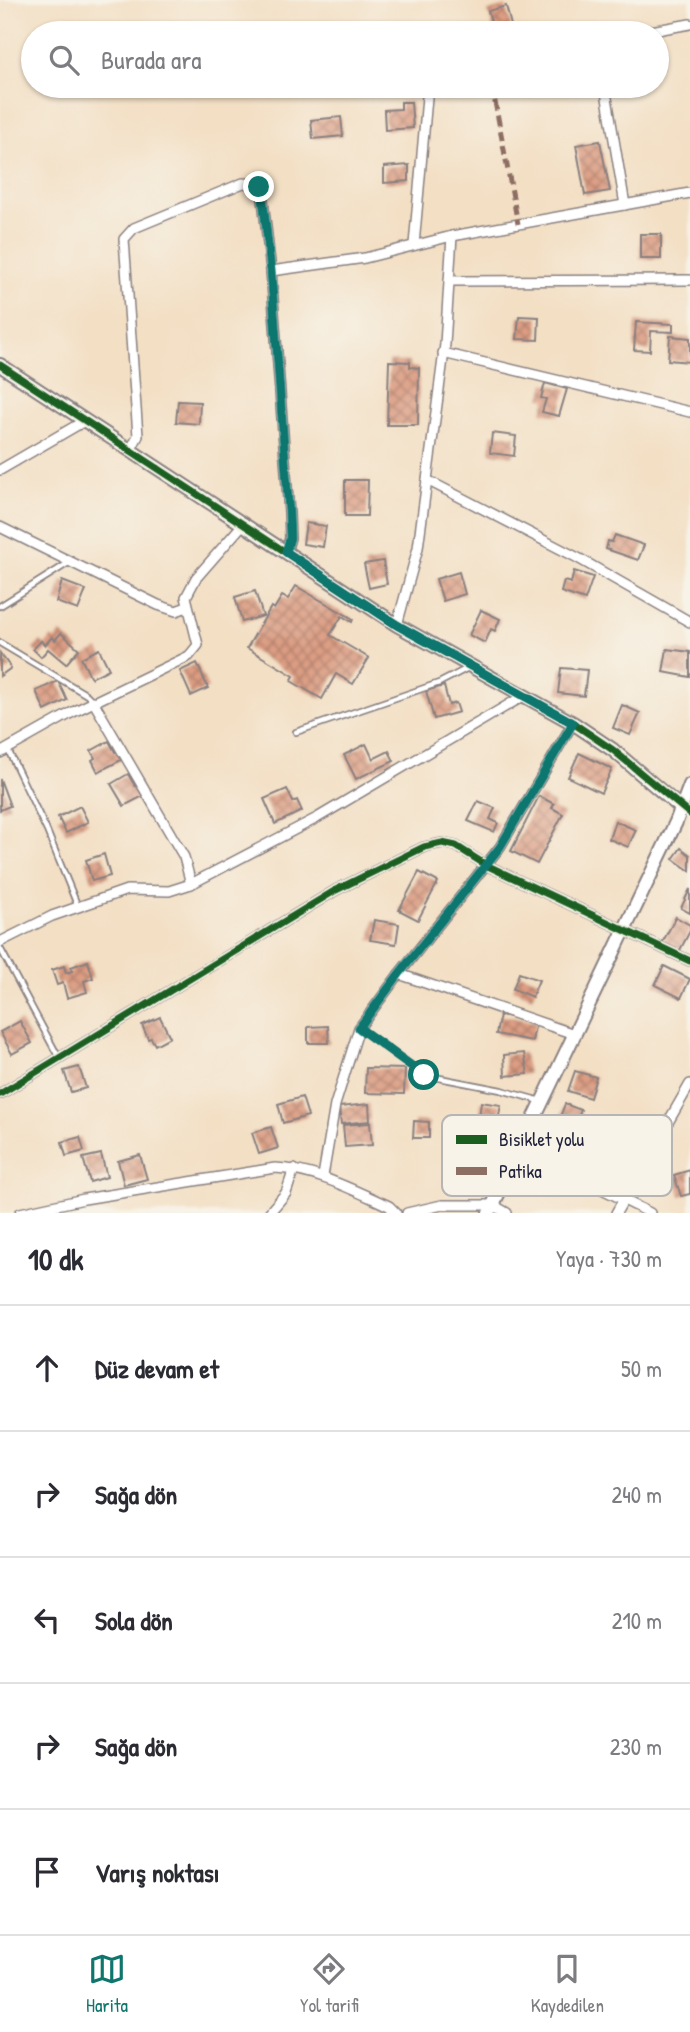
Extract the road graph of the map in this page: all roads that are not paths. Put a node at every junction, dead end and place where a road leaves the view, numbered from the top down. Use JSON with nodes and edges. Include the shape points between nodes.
{"nodes":[{"id":1,"x":690,"y":23,"type":"edge"},
{"id":2,"x":669,"y":27,"type":"edge"},
{"id":3,"x":427,"y":98,"type":"edge"},
{"id":4,"x":607,"y":98,"type":"edge"},
{"id":5,"x":690,"y":193,"type":"edge"},
{"id":6,"x":625,"y":205,"type":"junction"},
{"id":7,"x":452,"y":236,"type":"junction"},
{"id":8,"x":414,"y":245,"type":"junction"},
{"id":9,"x":271,"y":271,"type":"junction"},
{"id":10,"x":690,"y":279,"type":"edge"},
{"id":11,"x":449,"y":281,"type":"junction"},
{"id":12,"x":443,"y":353,"type":"junction"},
{"id":13,"x":0,"y":365,"type":"edge"},
{"id":14,"x":690,"y":412,"type":"edge"},
{"id":15,"x":86,"y":420,"type":"junction"},
{"id":16,"x":131,"y":449,"type":"junction"},
{"id":17,"x":0,"y":470,"type":"edge"},
{"id":18,"x":427,"y":480,"type":"junction"},
{"id":19,"x":244,"y":523,"type":"junction"},
{"id":20,"x":0,"y":527,"type":"edge"},
{"id":21,"x":286,"y":552,"type":"junction"},
{"id":22,"x":71,"y":562,"type":"junction"},
{"id":23,"x":0,"y":606,"type":"edge"},
{"id":24,"x":187,"y":607,"type":"junction"},
{"id":25,"x":690,"y":622,"type":"edge"},
{"id":26,"x":397,"y":625,"type":"junction"},
{"id":27,"x":0,"y":643,"type":"edge"},
{"id":28,"x":472,"y":666,"type":"junction"},
{"id":29,"x":525,"y":695,"type":"junction"},
{"id":30,"x":93,"y":701,"type":"junction"},
{"id":31,"x":573,"y":723,"type":"junction"},
{"id":32,"x":296,"y":732,"type":"dead end"},
{"id":33,"x":4,"y":751,"type":"edge"},
{"id":34,"x":690,"y":785,"type":"edge"},
{"id":35,"x":686,"y":811,"type":"edge"},
{"id":36,"x":485,"y":864,"type":"junction"},
{"id":37,"x":191,"y":884,"type":"junction"},
{"id":38,"x":78,"y":906,"type":"junction"},
{"id":39,"x":624,"y":931,"type":"junction"},
{"id":40,"x":0,"y":942,"type":"edge"},
{"id":41,"x":0,"y":948,"type":"edge"},
{"id":42,"x":690,"y":961,"type":"edge"},
{"id":43,"x":399,"y":974,"type":"junction"},
{"id":44,"x":359,"y":1028,"type":"junction"},
{"id":45,"x":574,"y":1034,"type":"junction"},
{"id":46,"x":59,"y":1058,"type":"junction"},
{"id":47,"x":690,"y":1084,"type":"edge"},
{"id":48,"x":0,"y":1094,"type":"edge"},
{"id":49,"x":542,"y":1102,"type":"junction"},
{"id":50,"x":536,"y":1115,"type":"edge"},
{"id":51,"x":672,"y":1115,"type":"edge"},
{"id":52,"x":294,"y":1169,"type":"junction"},
{"id":53,"x":323,"y":1176,"type":"junction"},
{"id":54,"x":616,"y":1196,"type":"edge"},
{"id":55,"x":624,"y":1196,"type":"edge"},
{"id":56,"x":622,"y":1199,"type":"junction"},
{"id":57,"x":491,"y":1209,"type":"edge"},
{"id":58,"x":19,"y":1213,"type":"edge"},
{"id":59,"x":269,"y":1213,"type":"edge"},
{"id":60,"x":396,"y":1213,"type":"edge"},
{"id":61,"x":407,"y":1213,"type":"edge"},
{"id":62,"x":506,"y":1213,"type":"edge"},
{"id":63,"x":616,"y":1213,"type":"edge"},
{"id":64,"x":650,"y":1213,"type":"edge"}],
"edges":[{"from":1,"to":2,"type":"street"},
{"from":3,"to":8,"type":"street"},
{"from":4,"to":6,"type":"street"},
{"from":5,"to":6,"type":"street"},
{"from":6,"to":7,"type":"street"},
{"from":7,"to":8,"type":"street"},
{"from":7,"to":11,"type":"street"},
{"from":8,"to":9,"type":"street","via":[[365,258]]},
{"from":9,"to":16,"type":"street","via":[[262,191],[251,182],[126,234],[123,247],[138,436]]},
{"from":9,"to":21,"type":"street","via":[[289,513]]},
{"from":10,"to":11,"type":"street"},
{"from":11,"to":12,"type":"street"},
{"from":12,"to":14,"type":"street"},
{"from":12,"to":18,"type":"street"},
{"from":13,"to":15,"type":"street"},
{"from":15,"to":16,"type":"street"},
{"from":15,"to":17,"type":"street"},
{"from":16,"to":19,"type":"street"},
{"from":18,"to":25,"type":"street"},
{"from":18,"to":26,"type":"street","via":[[418,548]]},
{"from":19,"to":21,"type":"street"},
{"from":19,"to":24,"type":"street","via":[[196,578],[186,597]]},
{"from":20,"to":22,"type":"street"},
{"from":21,"to":26,"type":"street"},
{"from":22,"to":23,"type":"lane"},
{"from":22,"to":24,"type":"street","via":[[158,605],[176,611]]},
{"from":24,"to":30,"type":"street","via":[[198,645],[188,656]]},
{"from":26,"to":28,"type":"street"},
{"from":27,"to":30,"type":"lane"},
{"from":28,"to":29,"type":"street"},
{"from":28,"to":32,"type":"lane","via":[[439,683]]},
{"from":29,"to":31,"type":"street"},
{"from":29,"to":37,"type":"street","via":[[317,818]]},
{"from":30,"to":33,"type":"street"},
{"from":30,"to":37,"type":"street","via":[[184,856]]},
{"from":31,"to":35,"type":"street"},
{"from":31,"to":36,"type":"street","via":[[500,847]]},
{"from":33,"to":38,"type":"lane","via":[[47,831]]},
{"from":34,"to":35,"type":"street"},
{"from":35,"to":39,"type":"street"},
{"from":36,"to":39,"type":"street"},
{"from":36,"to":43,"type":"street"},
{"from":36,"to":46,"type":"street","via":[[456,846],[425,847],[336,890]]},
{"from":37,"to":38,"type":"street","via":[[169,891],[127,890]]},
{"from":38,"to":40,"type":"street"},
{"from":39,"to":42,"type":"street"},
{"from":39,"to":45,"type":"street"},
{"from":41,"to":46,"type":"lane"},
{"from":43,"to":44,"type":"street"},
{"from":43,"to":45,"type":"street"},
{"from":44,"to":49,"type":"lane","via":[[424,1075]]},
{"from":44,"to":53,"type":"street","via":[[335,1105]]},
{"from":45,"to":49,"type":"street"},
{"from":46,"to":48,"type":"street"},
{"from":47,"to":51,"type":"street"},
{"from":49,"to":50,"type":"street"},
{"from":52,"to":53,"type":"street"},
{"from":52,"to":58,"type":"street","via":[[251,1170]]},
{"from":52,"to":59,"type":"street","via":[[286,1193]]},
{"from":53,"to":60,"type":"street"},
{"from":54,"to":56,"type":"street"},
{"from":55,"to":56,"type":"street"},
{"from":56,"to":63,"type":"street"},
{"from":56,"to":64,"type":"street"},
{"from":57,"to":61,"type":"street","via":[[442,1205]]},
{"from":57,"to":62,"type":"street"}]}
